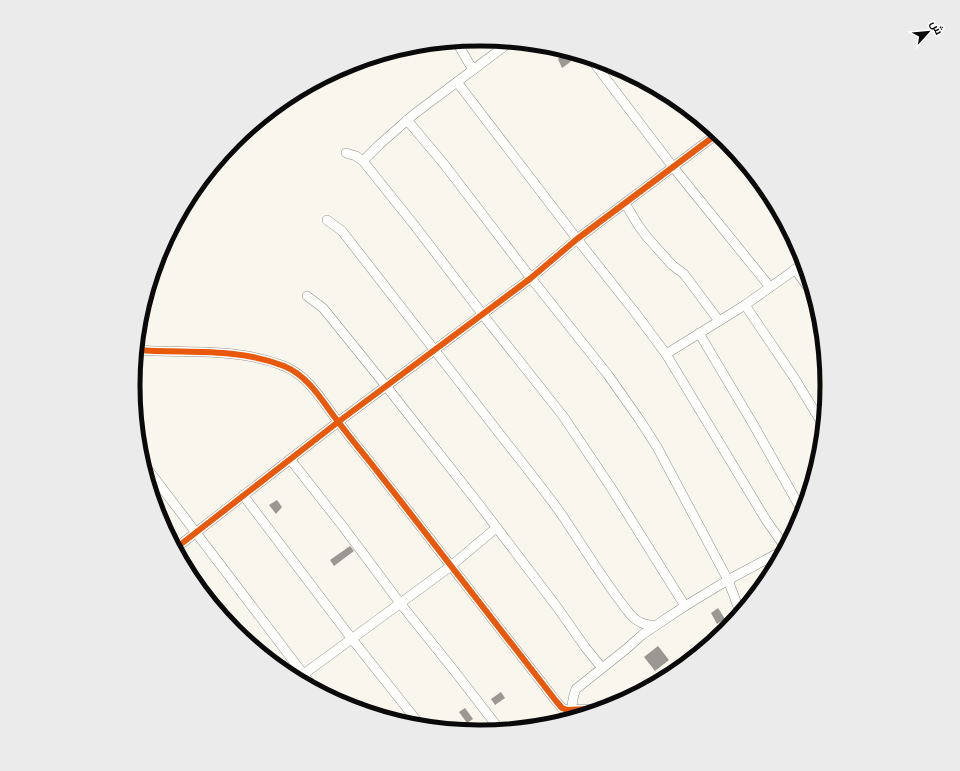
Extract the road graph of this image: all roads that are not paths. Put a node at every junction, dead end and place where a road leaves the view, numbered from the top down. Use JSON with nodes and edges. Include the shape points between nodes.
{"nodes":[{"id":1,"x":459,"y":47,"type":"edge"},
{"id":2,"x":503,"y":47,"type":"edge"},
{"id":3,"x":597,"y":67,"type":"edge"},
{"id":4,"x":473,"y":70,"type":"junction"},
{"id":5,"x":457,"y":82,"type":"junction"},
{"id":6,"x":407,"y":120,"type":"junction"},
{"id":7,"x":712,"y":138,"type":"edge"},
{"id":8,"x":346,"y":153,"type":"dead end"},
{"id":9,"x":363,"y":161,"type":"junction"},
{"id":10,"x":673,"y":167,"type":"junction"},
{"id":11,"x":626,"y":203,"type":"junction"},
{"id":12,"x":327,"y":220,"type":"dead end"},
{"id":13,"x":577,"y":239,"type":"junction"},
{"id":14,"x":798,"y":267,"type":"edge"},
{"id":15,"x":795,"y":269,"type":"junction"},
{"id":16,"x":531,"y":278,"type":"junction"},
{"id":17,"x":802,"y":279,"type":"edge"},
{"id":18,"x":770,"y":287,"type":"junction"},
{"id":19,"x":307,"y":296,"type":"dead end"},
{"id":20,"x":745,"y":305,"type":"junction"},
{"id":21,"x":483,"y":315,"type":"junction"},
{"id":22,"x":719,"y":321,"type":"junction"},
{"id":23,"x":699,"y":333,"type":"junction"},
{"id":24,"x":142,"y":350,"type":"edge"},
{"id":25,"x":435,"y":350,"type":"junction"},
{"id":26,"x":666,"y":354,"type":"junction"},
{"id":27,"x":386,"y":386,"type":"junction"},
{"id":28,"x":818,"y":417,"type":"edge"},
{"id":29,"x":338,"y":422,"type":"junction"},
{"id":30,"x":290,"y":460,"type":"junction"},
{"id":31,"x":153,"y":475,"type":"edge"},
{"id":32,"x":243,"y":496,"type":"junction"},
{"id":33,"x":798,"y":504,"type":"edge"},
{"id":34,"x":496,"y":528,"type":"junction"},
{"id":35,"x":195,"y":532,"type":"junction"},
{"id":36,"x":781,"y":542,"type":"edge"},
{"id":37,"x":180,"y":544,"type":"edge"},
{"id":38,"x":773,"y":557,"type":"edge"},
{"id":39,"x":451,"y":566,"type":"junction"},
{"id":40,"x":728,"y":580,"type":"junction"},
{"id":41,"x":400,"y":603,"type":"junction"},
{"id":42,"x":685,"y":606,"type":"junction"},
{"id":43,"x":738,"y":606,"type":"edge"},
{"id":44,"x":655,"y":626,"type":"junction"},
{"id":45,"x":352,"y":639,"type":"junction"},
{"id":46,"x":602,"y":668,"type":"junction"},
{"id":47,"x":297,"y":672,"type":"edge"},
{"id":48,"x":302,"y":675,"type":"edge"},
{"id":49,"x":571,"y":712,"type":"edge"},
{"id":50,"x":570,"y":713,"type":"edge"},
{"id":51,"x":415,"y":718,"type":"edge"},
{"id":52,"x":496,"y":724,"type":"edge"}],
"edges":[{"from":1,"to":4,"type":"street"},
{"from":2,"to":4,"type":"street"},
{"from":3,"to":10,"type":"street"},
{"from":4,"to":5,"type":"street"},
{"from":5,"to":6,"type":"street"},
{"from":5,"to":13,"type":"street"},
{"from":6,"to":9,"type":"street"},
{"from":6,"to":16,"type":"street"},
{"from":7,"to":10,"type":"street"},
{"from":8,"to":9,"type":"street"},
{"from":9,"to":21,"type":"street"},
{"from":10,"to":11,"type":"street"},
{"from":10,"to":18,"type":"street"},
{"from":11,"to":13,"type":"street"},
{"from":11,"to":22,"type":"street","via":[[647,237],[684,274]]},
{"from":12,"to":25,"type":"street","via":[[342,231]]},
{"from":13,"to":16,"type":"street"},
{"from":13,"to":26,"type":"street"},
{"from":14,"to":15,"type":"street"},
{"from":15,"to":17,"type":"street"},
{"from":15,"to":18,"type":"street"},
{"from":16,"to":21,"type":"street"},
{"from":16,"to":40,"type":"street","via":[[608,375],[639,419]]},
{"from":18,"to":20,"type":"street"},
{"from":19,"to":27,"type":"street","via":[[323,308]]},
{"from":20,"to":22,"type":"street"},
{"from":20,"to":28,"type":"street"},
{"from":21,"to":25,"type":"street"},
{"from":21,"to":42,"type":"street","via":[[567,422]]},
{"from":22,"to":23,"type":"street"},
{"from":23,"to":26,"type":"street"},
{"from":23,"to":33,"type":"street"},
{"from":24,"to":29,"type":"street","via":[[237,354],[284,366],[296,372],[311,386]]},
{"from":25,"to":27,"type":"street"},
{"from":25,"to":44,"type":"street","via":[[531,473],[622,605],[636,620]]},
{"from":26,"to":36,"type":"street"},
{"from":27,"to":29,"type":"street"},
{"from":27,"to":34,"type":"street"},
{"from":29,"to":30,"type":"street"},
{"from":29,"to":39,"type":"street"},
{"from":30,"to":32,"type":"street"},
{"from":30,"to":41,"type":"street"},
{"from":31,"to":35,"type":"street"},
{"from":32,"to":35,"type":"street"},
{"from":32,"to":45,"type":"street"},
{"from":34,"to":39,"type":"street"},
{"from":34,"to":46,"type":"street"},
{"from":35,"to":37,"type":"street"},
{"from":35,"to":47,"type":"street"},
{"from":38,"to":40,"type":"street"},
{"from":39,"to":41,"type":"street"},
{"from":39,"to":50,"type":"street","via":[[556,702]]},
{"from":40,"to":42,"type":"street"},
{"from":40,"to":43,"type":"street"},
{"from":41,"to":45,"type":"street"},
{"from":41,"to":52,"type":"street"},
{"from":42,"to":44,"type":"street"},
{"from":44,"to":46,"type":"street"},
{"from":45,"to":48,"type":"street"},
{"from":45,"to":51,"type":"street"},
{"from":46,"to":49,"type":"street","via":[[576,689]]}]}
